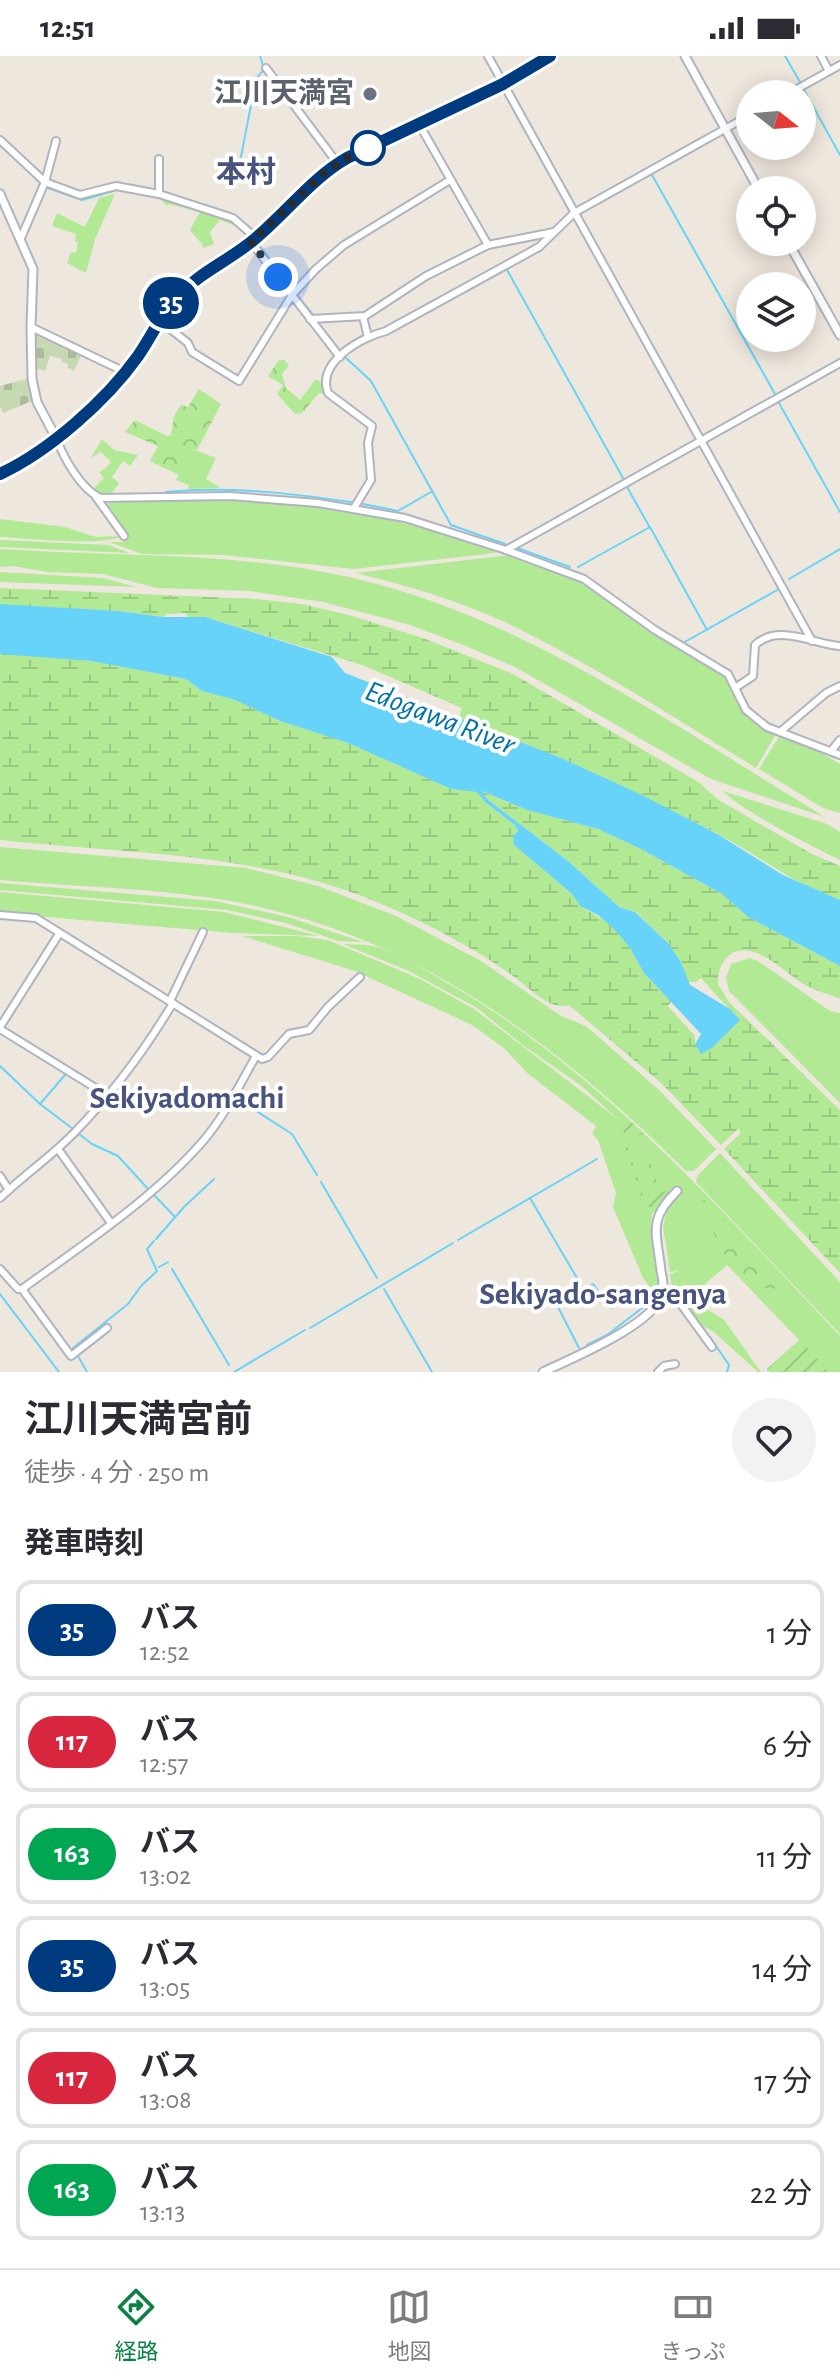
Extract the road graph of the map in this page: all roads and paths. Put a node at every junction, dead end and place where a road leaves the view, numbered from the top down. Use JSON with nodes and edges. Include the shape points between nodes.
{"nodes":[{"id":1,"x":488,"y":56,"type":"edge"},
{"id":2,"x":550,"y":56,"type":"edge"},
{"id":3,"x":685,"y":56,"type":"edge"},
{"id":4,"x":821,"y":56,"type":"edge"},
{"id":5,"x":840,"y":65,"type":"edge"},
{"id":6,"x":266,"y":68,"type":"dead end"},
{"id":7,"x":829,"y":71,"type":"junction"},
{"id":8,"x":813,"y":80,"type":"edge"},
{"id":9,"x":503,"y":84,"type":"junction"},
{"id":10,"x":736,"y":123,"type":"edge"},
{"id":11,"x":419,"y":124,"type":"junction"},
{"id":12,"x":725,"y":129,"type":"junction"},
{"id":13,"x":0,"y":140,"type":"edge"},
{"id":14,"x":56,"y":141,"type":"dead end"},
{"id":15,"x":159,"y":159,"type":"dead end"},
{"id":16,"x":338,"y":164,"type":"junction"},
{"id":17,"x":751,"y":176,"type":"edge"},
{"id":18,"x":450,"y":180,"type":"junction"},
{"id":19,"x":45,"y":182,"type":"junction"},
{"id":20,"x":0,"y":194,"type":"edge"},
{"id":21,"x":159,"y":194,"type":"junction"},
{"id":22,"x":574,"y":213,"type":"junction"},
{"id":23,"x":555,"y":232,"type":"junction"},
{"id":24,"x":21,"y":238,"type":"junction"},
{"id":25,"x":254,"y":240,"type":"junction"},
{"id":26,"x":488,"y":245,"type":"junction"},
{"id":27,"x":796,"y":256,"type":"edge"},
{"id":28,"x":292,"y":295,"type":"junction"},
{"id":29,"x":363,"y":317,"type":"junction"},
{"id":30,"x":310,"y":319,"type":"junction"},
{"id":31,"x":159,"y":320,"type":"junction"},
{"id":32,"x":31,"y":327,"type":"junction"},
{"id":33,"x":840,"y":335,"type":"edge"},
{"id":34,"x":368,"y":337,"type":"junction"},
{"id":35,"x":340,"y":357,"type":"junction"},
{"id":36,"x":840,"y":363,"type":"edge"},
{"id":37,"x":125,"y":372,"type":"junction"},
{"id":38,"x":56,"y":438,"type":"junction"},
{"id":39,"x":701,"y":440,"type":"junction"},
{"id":40,"x":0,"y":474,"type":"edge"},
{"id":41,"x":96,"y":497,"type":"junction"},
{"id":42,"x":354,"y":508,"type":"junction"},
{"id":43,"x":124,"y":536,"type":"dead end"},
{"id":44,"x":506,"y":550,"type":"junction"},
{"id":45,"x":812,"y":641,"type":"junction"},
{"id":46,"x":840,"y":646,"type":"edge"},
{"id":47,"x":840,"y":686,"type":"edge"},
{"id":48,"x":735,"y":688,"type":"junction"},
{"id":49,"x":780,"y":732,"type":"junction"},
{"id":50,"x":840,"y":740,"type":"edge"},
{"id":51,"x":831,"y":751,"type":"junction"},
{"id":52,"x":840,"y":755,"type":"edge"},
{"id":53,"x":0,"y":915,"type":"edge"},
{"id":54,"x":203,"y":932,"type":"dead end"},
{"id":55,"x":59,"y":934,"type":"junction"},
{"id":56,"x":360,"y":977,"type":"dead end"},
{"id":57,"x":172,"y":1002,"type":"junction"},
{"id":58,"x":0,"y":1028,"type":"edge"},
{"id":59,"x":256,"y":1056,"type":"junction"},
{"id":60,"x":107,"y":1095,"type":"junction"},
{"id":61,"x":58,"y":1149,"type":"junction"},
{"id":62,"x":0,"y":1176,"type":"edge"},
{"id":63,"x":9,"y":1190,"type":"junction"},
{"id":64,"x":677,"y":1191,"type":"dead end"},
{"id":65,"x":0,"y":1198,"type":"edge"},
{"id":66,"x":111,"y":1223,"type":"junction"},
{"id":67,"x":0,"y":1269,"type":"edge"},
{"id":68,"x":22,"y":1289,"type":"junction"},
{"id":69,"x":663,"y":1291,"type":"junction"},
{"id":70,"x":107,"y":1328,"type":"dead end"},
{"id":71,"x":712,"y":1347,"type":"dead end"},
{"id":72,"x":675,"y":1364,"type":"dead end"},
{"id":73,"x":543,"y":1372,"type":"edge"},
{"id":74,"x":658,"y":1372,"type":"edge"}],
"edges":[{"from":1,"to":9,"type":"street"},
{"from":2,"to":9,"type":"main road"},
{"from":3,"to":12,"type":"street"},
{"from":4,"to":7,"type":"street"},
{"from":5,"to":7,"type":"street"},
{"from":6,"to":16,"type":"street"},
{"from":7,"to":8,"type":"street"},
{"from":9,"to":11,"type":"main road"},
{"from":9,"to":22,"type":"street"},
{"from":10,"to":12,"type":"street"},
{"from":11,"to":16,"type":"main road"},
{"from":11,"to":18,"type":"street"},
{"from":12,"to":17,"type":"street"},
{"from":12,"to":22,"type":"street"},
{"from":13,"to":19,"type":"street"},
{"from":14,"to":19,"type":"street"},
{"from":15,"to":21,"type":"street"},
{"from":16,"to":25,"type":"main road"},
{"from":18,"to":26,"type":"street"},
{"from":18,"to":28,"type":"street","via":[[331,254]]},
{"from":19,"to":21,"type":"street","via":[[80,195],[116,186]]},
{"from":19,"to":24,"type":"street"},
{"from":20,"to":24,"type":"street"},
{"from":21,"to":25,"type":"street","via":[[233,218]]},
{"from":22,"to":23,"type":"street"},
{"from":22,"to":39,"type":"street"},
{"from":23,"to":26,"type":"street"},
{"from":23,"to":34,"type":"street","via":[[539,247]]},
{"from":24,"to":32,"type":"street","via":[[33,269]]},
{"from":25,"to":28,"type":"street"},
{"from":25,"to":31,"type":"main road","via":[[185,288]]},
{"from":26,"to":29,"type":"street","via":[[426,276]]},
{"from":27,"to":33,"type":"street"},
{"from":28,"to":30,"type":"street"},
{"from":28,"to":31,"type":"street","via":[[239,381],[192,352]]},
{"from":29,"to":30,"type":"street"},
{"from":29,"to":34,"type":"street"},
{"from":30,"to":35,"type":"street"},
{"from":31,"to":37,"type":"main road"},
{"from":32,"to":37,"type":"street"},
{"from":32,"to":38,"type":"street","via":[[34,391]]},
{"from":34,"to":35,"type":"street"},
{"from":35,"to":42,"type":"street","via":[[328,373],[328,393],[372,426],[371,480]]},
{"from":36,"to":39,"type":"street"},
{"from":37,"to":38,"type":"main road"},
{"from":38,"to":40,"type":"main road"},
{"from":38,"to":41,"type":"street"},
{"from":39,"to":44,"type":"street"},
{"from":39,"to":45,"type":"street"},
{"from":41,"to":42,"type":"street","via":[[261,497]]},
{"from":41,"to":43,"type":"street"},
{"from":42,"to":44,"type":"street"},
{"from":44,"to":48,"type":"street","via":[[588,581],[728,674]]},
{"from":45,"to":46,"type":"street"},
{"from":45,"to":48,"type":"street","via":[[785,634],[758,640],[753,676]]},
{"from":47,"to":49,"type":"street"},
{"from":48,"to":49,"type":"street","via":[[757,721]]},
{"from":49,"to":51,"type":"street"},
{"from":50,"to":51,"type":"street"},
{"from":51,"to":52,"type":"street"},
{"from":53,"to":55,"type":"street","via":[[36,918]]},
{"from":54,"to":57,"type":"street"},
{"from":55,"to":57,"type":"street"},
{"from":55,"to":58,"type":"street"},
{"from":56,"to":59,"type":"street","via":[[309,1030],[289,1034],[268,1057]]},
{"from":57,"to":59,"type":"street"},
{"from":57,"to":60,"type":"street"},
{"from":58,"to":60,"type":"street"},
{"from":59,"to":66,"type":"street","via":[[201,1143]]},
{"from":60,"to":61,"type":"street"},
{"from":61,"to":63,"type":"street"},
{"from":61,"to":66,"type":"street"},
{"from":62,"to":63,"type":"street"},
{"from":63,"to":65,"type":"street"},
{"from":64,"to":69,"type":"street","via":[[656,1220]]},
{"from":66,"to":68,"type":"street"},
{"from":67,"to":68,"type":"street"},
{"from":68,"to":70,"type":"street","via":[[71,1356]]},
{"from":69,"to":71,"type":"street","via":[[675,1296]]},
{"from":69,"to":73,"type":"street","via":[[650,1311],[609,1341]]},
{"from":72,"to":74,"type":"street"}]}
